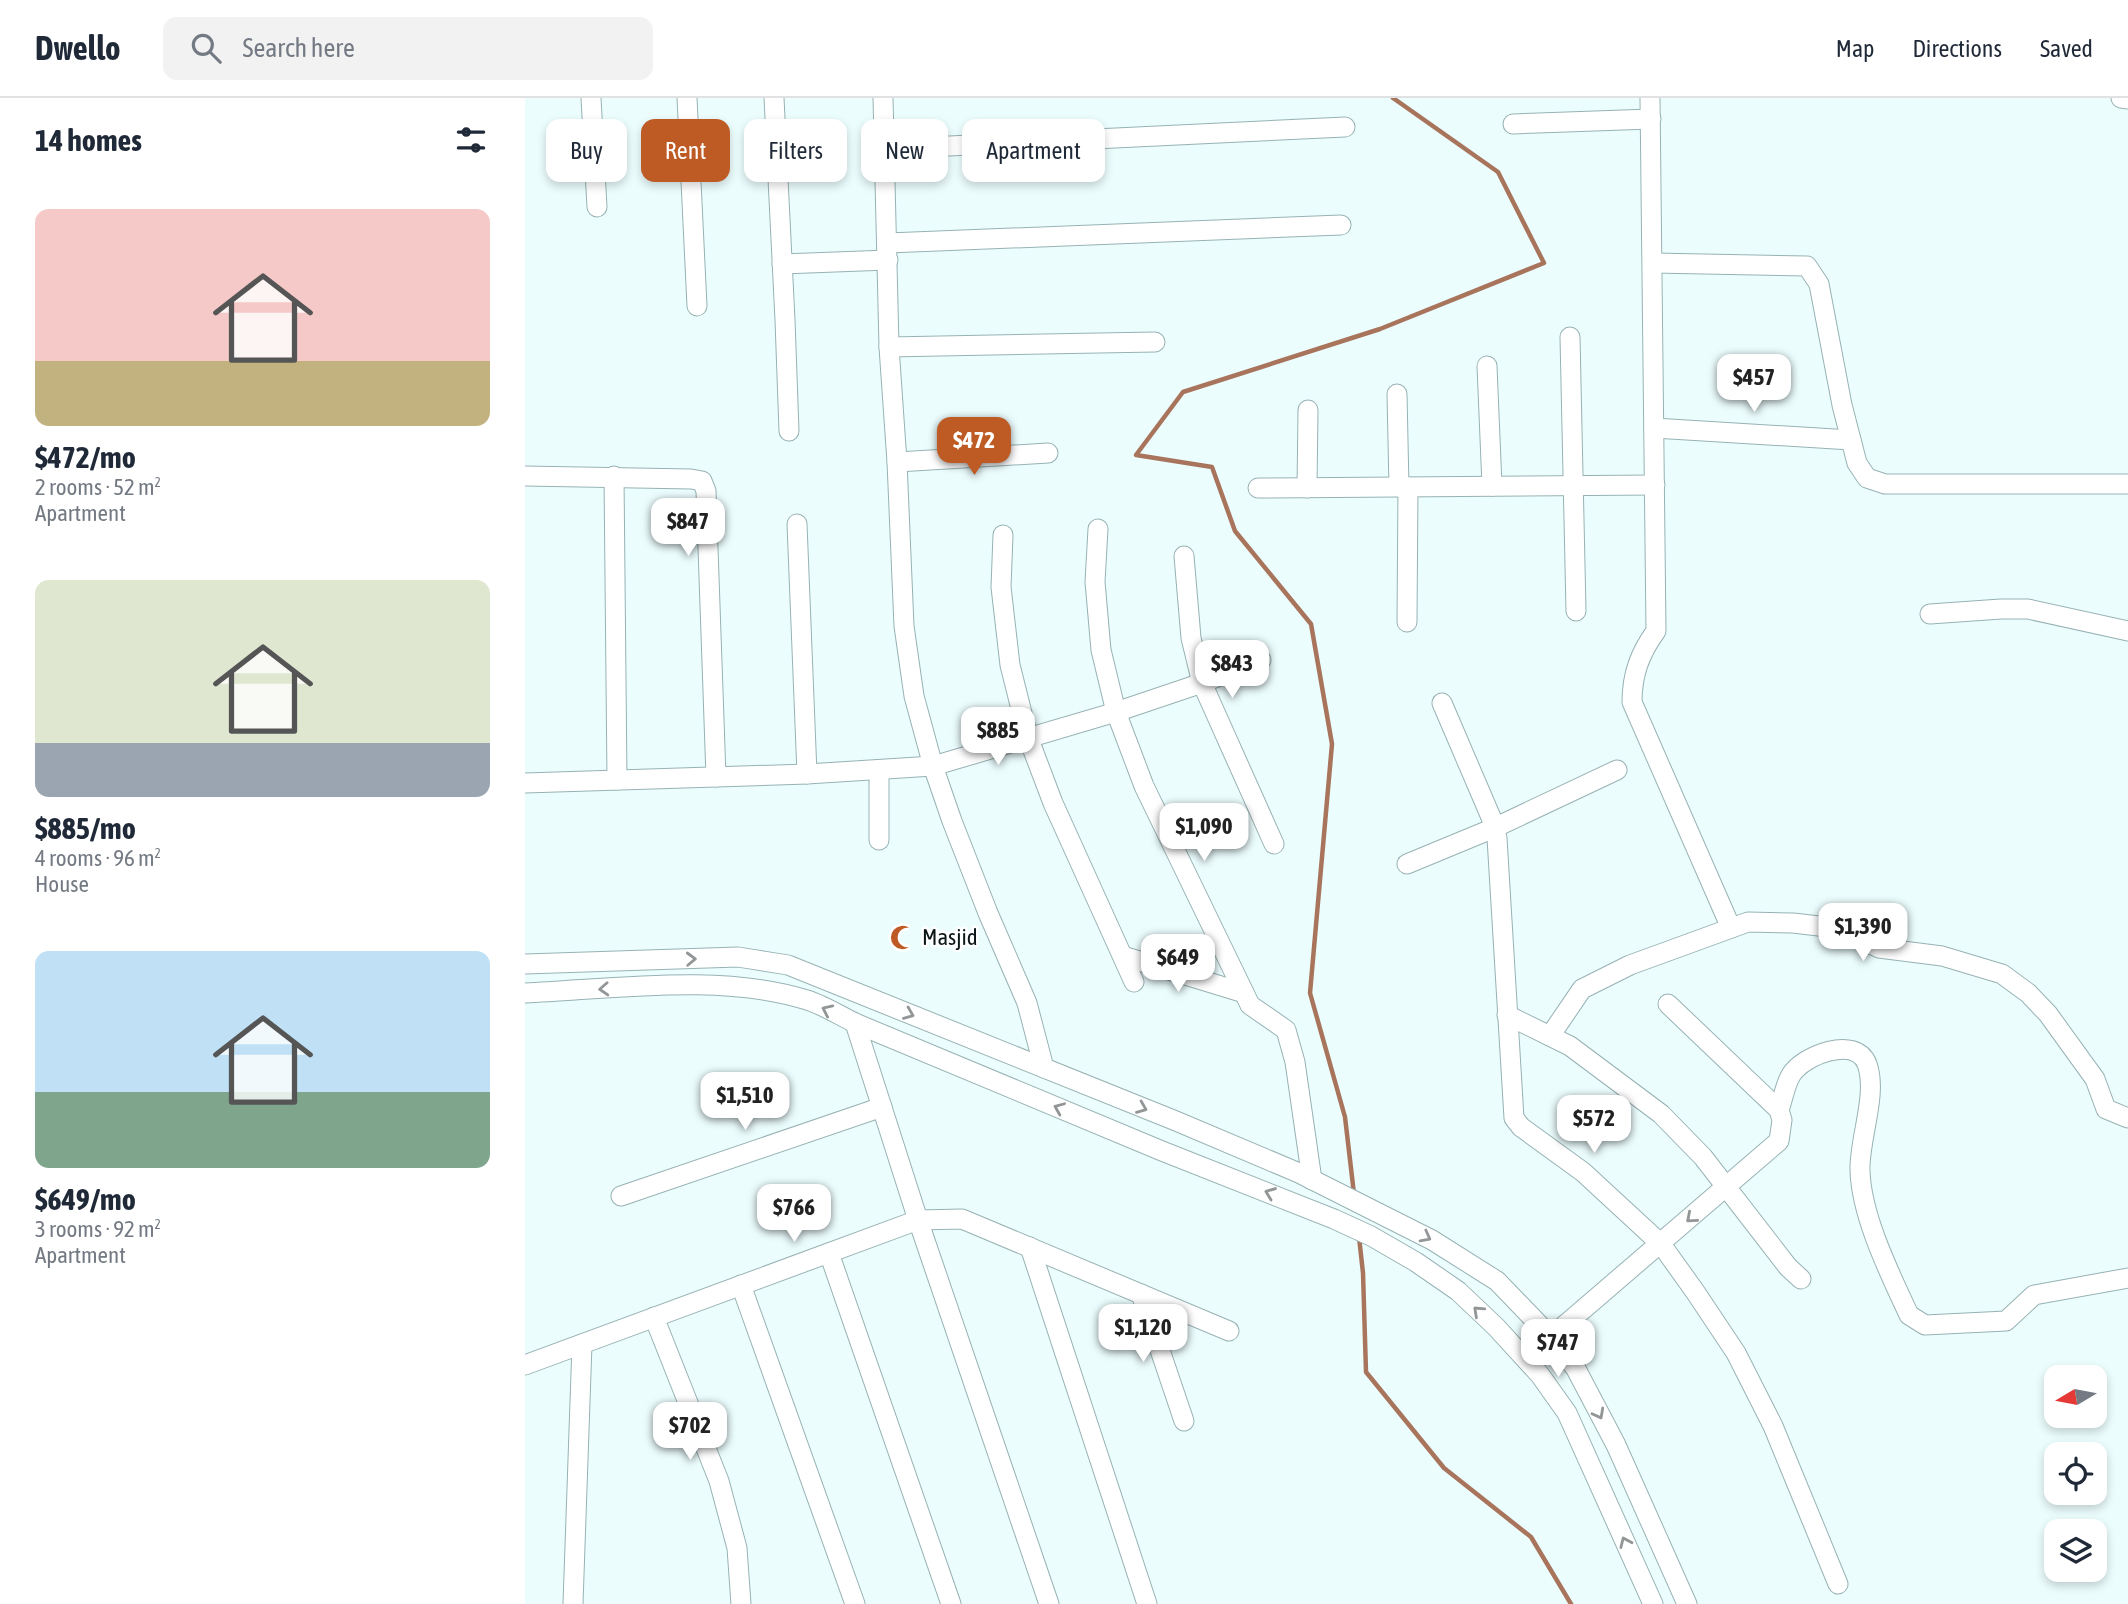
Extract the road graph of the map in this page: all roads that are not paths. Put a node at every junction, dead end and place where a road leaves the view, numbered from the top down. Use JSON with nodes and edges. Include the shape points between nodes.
{"nodes":[{"id":1,"x":591,"y":98,"type":"edge"},
{"id":2,"x":687,"y":98,"type":"edge"},
{"id":3,"x":774,"y":98,"type":"edge"},
{"id":4,"x":883,"y":98,"type":"edge"},
{"id":5,"x":1650,"y":98,"type":"edge"},
{"id":6,"x":2121,"y":98,"type":"edge"},
{"id":7,"x":2128,"y":99,"type":"edge"},
{"id":8,"x":884,"y":119,"type":"edge"},
{"id":9,"x":1651,"y":119,"type":"junction"},
{"id":10,"x":1513,"y":124,"type":"dead end"},
{"id":11,"x":1345,"y":127,"type":"dead end"},
{"id":12,"x":948,"y":146,"type":"edge"},
{"id":13,"x":886,"y":182,"type":"edge"},
{"id":14,"x":597,"y":206,"type":"dead end"},
{"id":15,"x":1341,"y":225,"type":"dead end"},
{"id":16,"x":888,"y":251,"type":"junction"},
{"id":17,"x":1653,"y":263,"type":"junction"},
{"id":18,"x":782,"y":264,"type":"junction"},
{"id":19,"x":697,"y":306,"type":"dead end"},
{"id":20,"x":1570,"y":337,"type":"dead end"},
{"id":21,"x":1155,"y":342,"type":"dead end"},
{"id":22,"x":889,"y":347,"type":"junction"},
{"id":23,"x":1487,"y":366,"type":"dead end"},
{"id":24,"x":1397,"y":394,"type":"dead end"},
{"id":25,"x":1308,"y":410,"type":"dead end"},
{"id":26,"x":1654,"y":428,"type":"junction"},
{"id":27,"x":789,"y":431,"type":"dead end"},
{"id":28,"x":1851,"y":440,"type":"junction"},
{"id":29,"x":1048,"y":453,"type":"dead end"},
{"id":30,"x":897,"y":462,"type":"junction"},
{"id":31,"x":525,"y":476,"type":"edge"},
{"id":32,"x":614,"y":477,"type":"junction"},
{"id":33,"x":2128,"y":484,"type":"edge"},
{"id":34,"x":1655,"y":485,"type":"junction"},
{"id":35,"x":1492,"y":486,"type":"junction"},
{"id":36,"x":1573,"y":486,"type":"junction"},
{"id":37,"x":1403,"y":487,"type":"junction"},
{"id":38,"x":1258,"y":488,"type":"dead end"},
{"id":39,"x":1307,"y":488,"type":"junction"},
{"id":40,"x":797,"y":524,"type":"dead end"},
{"id":41,"x":1098,"y":529,"type":"dead end"},
{"id":42,"x":1003,"y":535,"type":"dead end"},
{"id":43,"x":1184,"y":556,"type":"dead end"},
{"id":44,"x":1576,"y":611,"type":"dead end"},
{"id":45,"x":1930,"y":614,"type":"dead end"},
{"id":46,"x":1407,"y":622,"type":"dead end"},
{"id":47,"x":2128,"y":631,"type":"edge"},
{"id":48,"x":1261,"y":660,"type":"dead end"},
{"id":49,"x":1202,"y":683,"type":"junction"},
{"id":50,"x":1442,"y":704,"type":"dead end"},
{"id":51,"x":1116,"y":712,"type":"junction"},
{"id":52,"x":1028,"y":737,"type":"junction"},
{"id":53,"x":933,"y":766,"type":"junction"},
{"id":54,"x":879,"y":769,"type":"junction"},
{"id":55,"x":1617,"y":770,"type":"dead end"},
{"id":56,"x":807,"y":774,"type":"junction"},
{"id":57,"x":716,"y":777,"type":"junction"},
{"id":58,"x":617,"y":780,"type":"junction"},
{"id":59,"x":525,"y":783,"type":"edge"},
{"id":60,"x":1494,"y":828,"type":"junction"},
{"id":61,"x":879,"y":840,"type":"dead end"},
{"id":62,"x":1274,"y":844,"type":"dead end"},
{"id":63,"x":1407,"y":864,"type":"dead end"},
{"id":64,"x":1731,"y":928,"type":"junction"},
{"id":65,"x":1123,"y":956,"type":"junction"},
{"id":66,"x":525,"y":964,"type":"edge"},
{"id":67,"x":1134,"y":982,"type":"dead end"},
{"id":68,"x":525,"y":993,"type":"edge"},
{"id":69,"x":1244,"y":993,"type":"junction"},
{"id":70,"x":1668,"y":1004,"type":"dead end"},
{"id":71,"x":1507,"y":1015,"type":"junction"},
{"id":72,"x":855,"y":1023,"type":"junction"},
{"id":73,"x":1550,"y":1036,"type":"junction"},
{"id":74,"x":1044,"y":1068,"type":"junction"},
{"id":75,"x":882,"y":1107,"type":"junction"},
{"id":76,"x":1779,"y":1110,"type":"junction"},
{"id":77,"x":2128,"y":1118,"type":"edge"},
{"id":78,"x":1176,"y":1121,"type":"junction"},
{"id":79,"x":1162,"y":1151,"type":"junction"},
{"id":80,"x":1319,"y":1184,"type":"junction"},
{"id":81,"x":1726,"y":1188,"type":"junction"},
{"id":82,"x":621,"y":1196,"type":"dead end"},
{"id":83,"x":918,"y":1220,"type":"junction"},
{"id":84,"x":1661,"y":1244,"type":"junction"},
{"id":85,"x":1030,"y":1247,"type":"junction"},
{"id":86,"x":829,"y":1253,"type":"junction"},
{"id":87,"x":2128,"y":1278,"type":"edge"},
{"id":88,"x":1801,"y":1279,"type":"dead end"},
{"id":89,"x":741,"y":1285,"type":"junction"},
{"id":90,"x":1141,"y":1294,"type":"junction"},
{"id":91,"x":654,"y":1317,"type":"junction"},
{"id":92,"x":1229,"y":1331,"type":"dead end"},
{"id":93,"x":1551,"y":1337,"type":"junction"},
{"id":94,"x":582,"y":1344,"type":"junction"},
{"id":95,"x":525,"y":1365,"type":"edge"},
{"id":96,"x":1184,"y":1421,"type":"dead end"},
{"id":97,"x":1838,"y":1584,"type":"dead end"},
{"id":98,"x":573,"y":1604,"type":"edge"},
{"id":99,"x":741,"y":1604,"type":"edge"},
{"id":100,"x":855,"y":1604,"type":"edge"},
{"id":101,"x":951,"y":1604,"type":"edge"},
{"id":102,"x":1049,"y":1604,"type":"edge"},
{"id":103,"x":1147,"y":1604,"type":"edge"},
{"id":104,"x":1653,"y":1604,"type":"edge"},
{"id":105,"x":1687,"y":1604,"type":"edge"}],
"edges":[{"from":1,"to":14,"type":"street"},
{"from":2,"to":19,"type":"street"},
{"from":3,"to":18,"type":"street"},
{"from":4,"to":8,"type":"street"},
{"from":5,"to":9,"type":"street"},
{"from":6,"to":7,"type":"street"},
{"from":9,"to":10,"type":"street"},
{"from":9,"to":17,"type":"street"},
{"from":11,"to":12,"type":"street"},
{"from":13,"to":16,"type":"street"},
{"from":15,"to":16,"type":"street"},
{"from":16,"to":18,"type":"street"},
{"from":16,"to":22,"type":"street"},
{"from":17,"to":26,"type":"street"},
{"from":17,"to":28,"type":"street","via":[[1807,265],[1819,284]]},
{"from":18,"to":27,"type":"street"},
{"from":20,"to":36,"type":"street"},
{"from":21,"to":22,"type":"street"},
{"from":22,"to":30,"type":"street"},
{"from":23,"to":35,"type":"street"},
{"from":24,"to":37,"type":"street"},
{"from":25,"to":39,"type":"street"},
{"from":26,"to":28,"type":"street"},
{"from":26,"to":34,"type":"street"},
{"from":28,"to":33,"type":"street","via":[[1867,478],[1885,484]]},
{"from":29,"to":30,"type":"street"},
{"from":30,"to":53,"type":"street","via":[[904,626],[914,696]]},
{"from":31,"to":32,"type":"street"},
{"from":32,"to":57,"type":"street","via":[[691,479],[702,481],[706,491]]},
{"from":32,"to":58,"type":"street"},
{"from":34,"to":36,"type":"street"},
{"from":34,"to":64,"type":"street","via":[[1656,631],[1632,680],[1632,702]]},
{"from":35,"to":36,"type":"street"},
{"from":35,"to":37,"type":"street"},
{"from":36,"to":44,"type":"street"},
{"from":37,"to":39,"type":"street"},
{"from":37,"to":46,"type":"street"},
{"from":38,"to":39,"type":"street"},
{"from":40,"to":56,"type":"street"},
{"from":41,"to":51,"type":"street","via":[[1095,582],[1100,637]]},
{"from":42,"to":52,"type":"street","via":[[1001,587],[1008,652]]},
{"from":43,"to":49,"type":"street","via":[[1191,638]]},
{"from":45,"to":47,"type":"street","via":[[2028,609]]},
{"from":48,"to":49,"type":"street"},
{"from":49,"to":51,"type":"street"},
{"from":49,"to":62,"type":"street"},
{"from":50,"to":60,"type":"street"},
{"from":51,"to":52,"type":"street"},
{"from":51,"to":69,"type":"street","via":[[1144,786]]},
{"from":52,"to":53,"type":"street"},
{"from":52,"to":65,"type":"street"},
{"from":53,"to":54,"type":"street"},
{"from":53,"to":74,"type":"street","via":[[983,902],[1027,1003]]},
{"from":54,"to":56,"type":"street"},
{"from":54,"to":61,"type":"street"},
{"from":55,"to":60,"type":"street"},
{"from":56,"to":57,"type":"street"},
{"from":57,"to":58,"type":"street"},
{"from":58,"to":59,"type":"street"},
{"from":60,"to":63,"type":"street"},
{"from":60,"to":71,"type":"street"},
{"from":64,"to":73,"type":"street","via":[[1630,965],[1582,989]]},
{"from":64,"to":77,"type":"street","via":[[1748,922],[1836,928],[1879,948],[1942,956],[2002,974],[2048,1014],[2095,1079],[2106,1109]]},
{"from":65,"to":67,"type":"street"},
{"from":65,"to":69,"type":"street"},
{"from":66,"to":74,"type":"street","one_way":true,"via":[[738,957],[788,965]]},
{"from":72,"to":68,"type":"street","one_way":true,"via":[[808,1000],[763,990],[700,985]]},
{"from":69,"to":80,"type":"street","via":[[1250,1005],[1286,1030]]},
{"from":70,"to":76,"type":"street"},
{"from":71,"to":73,"type":"street"},
{"from":71,"to":84,"type":"street","via":[[1514,1118],[1583,1172]]},
{"from":72,"to":75,"type":"street"},
{"from":79,"to":72,"type":"street","one_way":true},
{"from":73,"to":81,"type":"street","via":[[1661,1114]]},
{"from":74,"to":78,"type":"street","one_way":true},
{"from":75,"to":82,"type":"street"},
{"from":75,"to":83,"type":"street"},
{"from":76,"to":81,"type":"street","via":[[1779,1141]]},
{"from":76,"to":87,"type":"street","via":[[1791,1074],[1805,1061],[1827,1051],[1845,1049],[1861,1054],[1871,1083],[1860,1168],[1863,1202],[1909,1315],[1925,1325],[2006,1321],[2034,1295]]},
{"from":78,"to":79,"type":"street"},
{"from":78,"to":80,"type":"street"},
{"from":104,"to":79,"type":"street","one_way":true,"via":[[1567,1413],[1539,1375],[1458,1291],[1369,1235]]},
{"from":80,"to":93,"type":"street","one_way":true,"via":[[1432,1240],[1497,1281]]},
{"from":81,"to":84,"type":"street","one_way":true},
{"from":81,"to":88,"type":"street"},
{"from":83,"to":85,"type":"street","via":[[962,1219]]},
{"from":83,"to":86,"type":"street"},
{"from":83,"to":102,"type":"street"},
{"from":84,"to":93,"type":"street"},
{"from":84,"to":97,"type":"street","via":[[1736,1353],[1773,1426]]},
{"from":85,"to":90,"type":"street"},
{"from":85,"to":103,"type":"street"},
{"from":86,"to":89,"type":"street"},
{"from":86,"to":101,"type":"street"},
{"from":89,"to":91,"type":"street"},
{"from":89,"to":100,"type":"street"},
{"from":90,"to":92,"type":"street"},
{"from":90,"to":96,"type":"street"},
{"from":91,"to":94,"type":"street"},
{"from":91,"to":99,"type":"street","via":[[719,1481],[737,1548]]},
{"from":93,"to":105,"type":"street","one_way":true,"via":[[1576,1369],[1616,1445]]},
{"from":94,"to":95,"type":"street"},
{"from":94,"to":98,"type":"street"}]}
